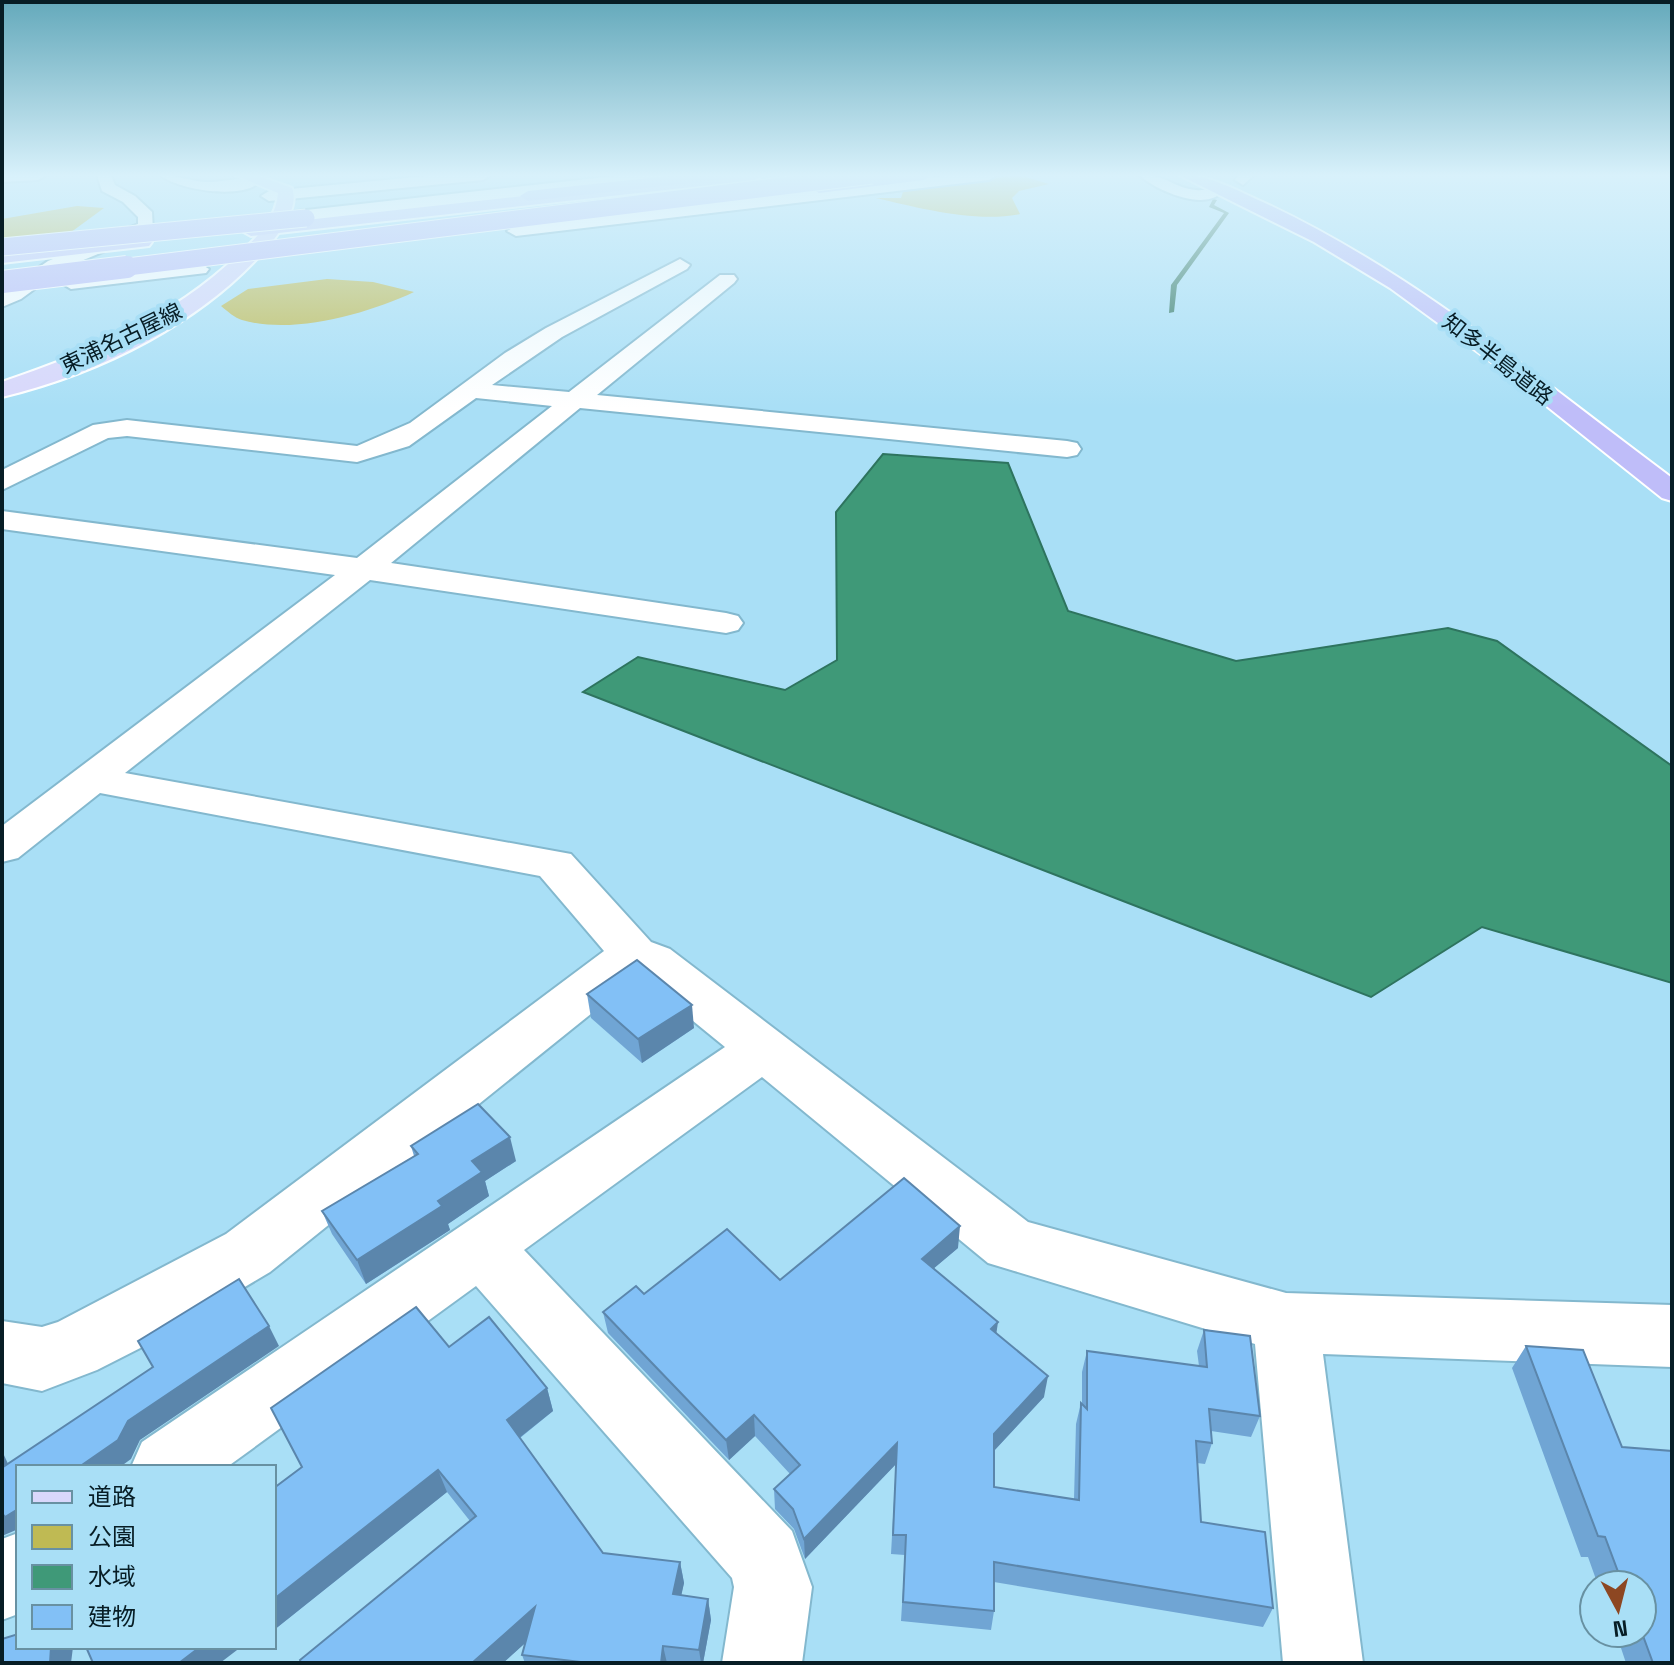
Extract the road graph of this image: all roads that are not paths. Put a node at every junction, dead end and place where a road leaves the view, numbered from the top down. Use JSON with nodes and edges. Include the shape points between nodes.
{"nodes":[{"id":1,"x":45,"y":253,"type":"edge"},
{"id":2,"x":52,"y":253,"type":"edge"},
{"id":3,"x":82,"y":253,"type":"edge"},
{"id":4,"x":219,"y":253,"type":"edge"},
{"id":5,"x":239,"y":253,"type":"edge"},
{"id":6,"x":241,"y":253,"type":"edge"},
{"id":7,"x":320,"y":253,"type":"edge"},
{"id":8,"x":1343,"y":253,"type":"edge"},
{"id":9,"x":1371,"y":253,"type":"edge"},
{"id":10,"x":216,"y":254,"type":"junction"},
{"id":11,"x":2,"y":258,"type":"edge"},
{"id":12,"x":680,"y":265,"type":"dead end"},
{"id":13,"x":199,"y":269,"type":"junction"},
{"id":14,"x":727,"y":279,"type":"dead end"},
{"id":15,"x":31,"y":281,"type":"junction"},
{"id":16,"x":2,"y":282,"type":"edge"},
{"id":17,"x":2,"y":301,"type":"edge"},
{"id":18,"x":1532,"y":355,"type":"dead end"},
{"id":19,"x":2,"y":374,"type":"edge"},
{"id":20,"x":2,"y":390,"type":"edge"},
{"id":21,"x":470,"y":390,"type":"junction"},
{"id":22,"x":571,"y":402,"type":"junction"},
{"id":23,"x":1067,"y":449,"type":"dead end"},
{"id":24,"x":2,"y":481,"type":"edge"},
{"id":25,"x":1672,"y":492,"type":"edge"},
{"id":26,"x":2,"y":520,"type":"edge"},
{"id":27,"x":362,"y":570,"type":"junction"},
{"id":28,"x":726,"y":623,"type":"dead end"},
{"id":29,"x":90,"y":779,"type":"junction"},
{"id":30,"x":2,"y":848,"type":"edge"},
{"id":31,"x":634,"y":954,"type":"junction"},
{"id":32,"x":765,"y":1047,"type":"junction"},
{"id":33,"x":482,"y":1248,"type":"junction"},
{"id":34,"x":1286,"y":1323,"type":"junction"},
{"id":35,"x":1672,"y":1336,"type":"edge"},
{"id":36,"x":2,"y":1352,"type":"edge"},
{"id":37,"x":170,"y":1465,"type":"edge"},
{"id":38,"x":762,"y":1663,"type":"edge"},
{"id":39,"x":1323,"y":1663,"type":"edge"}],
"edges":[{"from":1,"to":11,"type":"highway"},
{"from":2,"to":11,"type":"highway"},
{"from":3,"to":15,"type":"street"},
{"from":4,"to":10,"type":"main road","name":"東浦名古屋線"},
{"from":5,"to":16,"type":"highway","bridge":true},
{"from":6,"to":20,"type":"main road","name":"東浦名古屋線","via":[[219,286],[157,324]]},
{"from":7,"to":16,"type":"highway","bridge":true},
{"from":8,"to":25,"type":"highway","name":"知多半島道路","via":[[1395,283],[1515,370]]},
{"from":9,"to":18,"type":"highway","name":"知多半島道路"},
{"from":10,"to":13,"type":"main road","name":"東浦名古屋線"},
{"from":10,"to":15,"type":"highway"},
{"from":12,"to":21,"type":"street","via":[[599,305]]},
{"from":13,"to":15,"type":"street"},
{"from":13,"to":19,"type":"main road","name":"東浦名古屋線","via":[[178,291],[117,326]]},
{"from":14,"to":22,"type":"street"},
{"from":15,"to":16,"type":"street"},
{"from":15,"to":17,"type":"street"},
{"from":21,"to":22,"type":"street"},
{"from":21,"to":24,"type":"street","via":[[385,449],[357,454],[127,428],[102,431]]},
{"from":22,"to":23,"type":"street"},
{"from":22,"to":27,"type":"street"},
{"from":26,"to":27,"type":"street"},
{"from":27,"to":28,"type":"street"},
{"from":27,"to":29,"type":"street"},
{"from":29,"to":30,"type":"street"},
{"from":29,"to":31,"type":"street","via":[[555,864]]},
{"from":31,"to":32,"type":"street","via":[[652,961]]},
{"from":31,"to":36,"type":"street","via":[[248,1253],[73,1348],[42,1359]]},
{"from":32,"to":33,"type":"street"},
{"from":32,"to":34,"type":"street","via":[[1010,1244]]},
{"from":33,"to":37,"type":"street"},
{"from":33,"to":38,"type":"street","via":[[765,1558],[773,1587]]},
{"from":34,"to":35,"type":"street"},
{"from":34,"to":39,"type":"street"}]}
